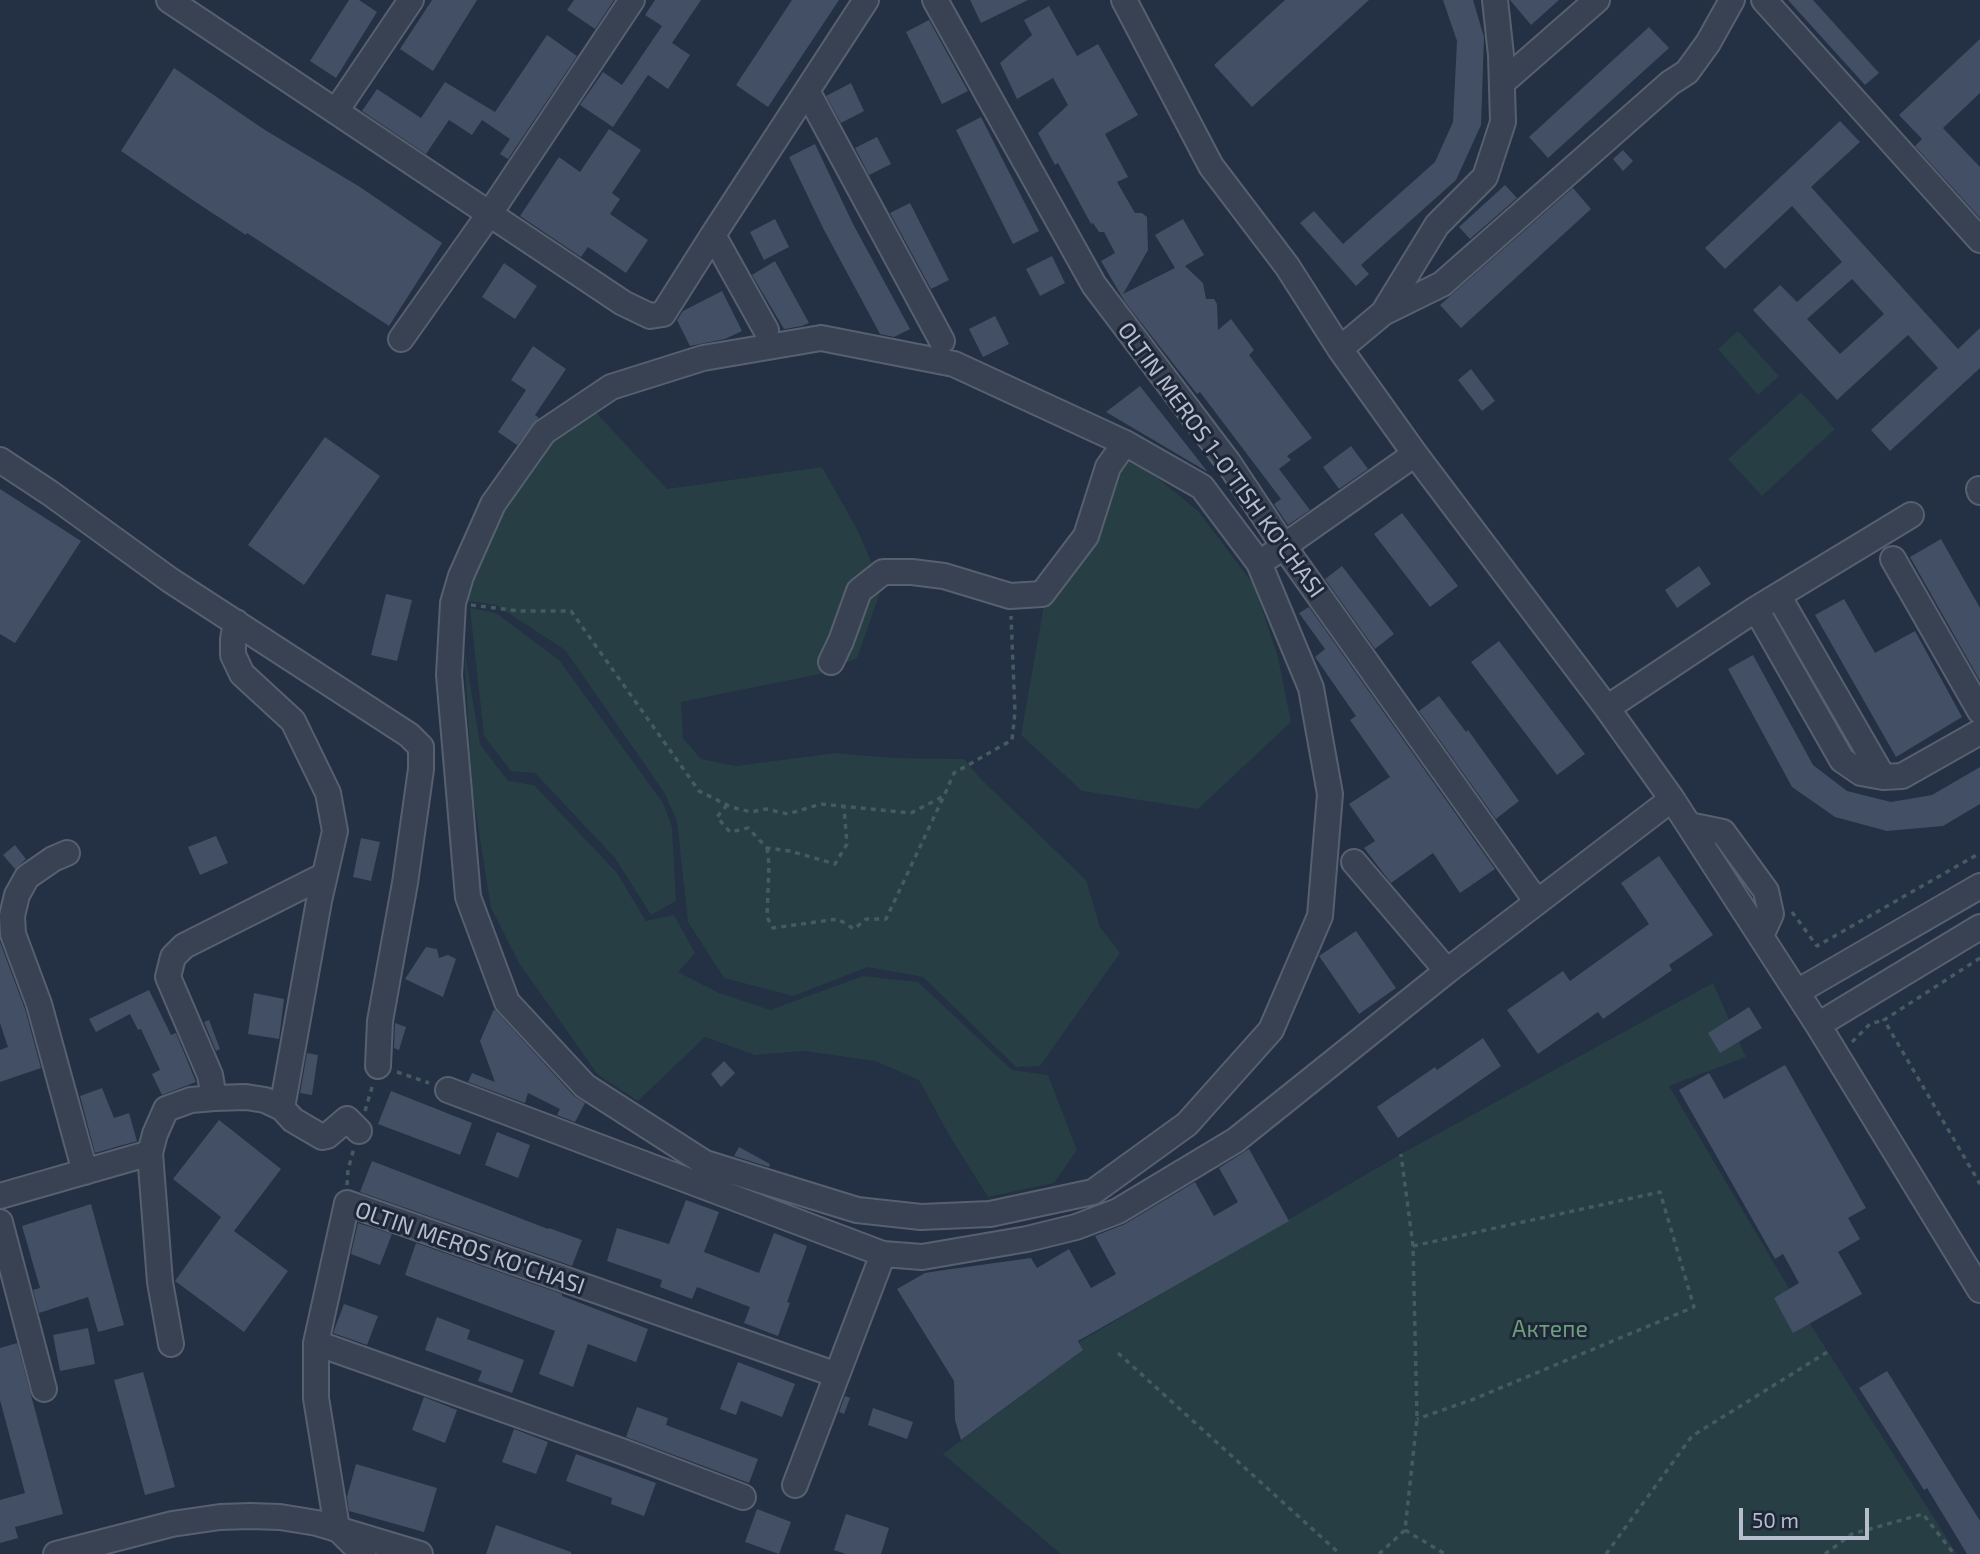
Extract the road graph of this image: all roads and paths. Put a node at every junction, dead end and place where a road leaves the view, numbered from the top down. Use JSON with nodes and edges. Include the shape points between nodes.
{"nodes":[{"id":1,"x":411,"y":0,"type":"edge"},
{"id":2,"x":632,"y":0,"type":"edge"},
{"id":3,"x":866,"y":0,"type":"edge"},
{"id":4,"x":935,"y":0,"type":"edge"},
{"id":5,"x":1124,"y":0,"type":"edge"},
{"id":6,"x":1494,"y":0,"type":"edge"},
{"id":7,"x":1597,"y":0,"type":"edge"},
{"id":8,"x":1732,"y":0,"type":"edge"},
{"id":9,"x":1764,"y":0,"type":"edge"},
{"id":10,"x":175,"y":2,"type":"edge"},
{"id":11,"x":1502,"y":83,"type":"junction"},
{"id":12,"x":807,"y":92,"type":"junction"},
{"id":13,"x":336,"y":111,"type":"junction"},
{"id":14,"x":490,"y":213,"type":"junction"},
{"id":15,"x":712,"y":235,"type":"junction"},
{"id":16,"x":1980,"y":240,"type":"edge"},
{"id":17,"x":1382,"y":313,"type":"junction"},
{"id":18,"x":766,"y":330,"type":"dead end"},
{"id":19,"x":401,"y":339,"type":"dead end"},
{"id":20,"x":942,"y":341,"type":"dead end"},
{"id":21,"x":1340,"y":349,"type":"junction"},
{"id":22,"x":1125,"y":443,"type":"junction"},
{"id":23,"x":1415,"y":454,"type":"junction"},
{"id":24,"x":0,"y":460,"type":"edge"},
{"id":25,"x":1911,"y":515,"type":"dead end"},
{"id":26,"x":1285,"y":548,"type":"junction"},
{"id":27,"x":1893,"y":559,"type":"dead end"},
{"id":28,"x":1259,"y":563,"type":"junction"},
{"id":29,"x":1010,"y":596,"type":"junction"},
{"id":30,"x":1779,"y":597,"type":"junction"},
{"id":31,"x":453,"y":603,"type":"junction"},
{"id":32,"x":1756,"y":610,"type":"junction"},
{"id":33,"x":236,"y":622,"type":"junction"},
{"id":34,"x":831,"y":662,"type":"dead end"},
{"id":35,"x":1607,"y":708,"type":"junction"},
{"id":36,"x":1980,"y":711,"type":"edge"},
{"id":37,"x":1980,"y":732,"type":"edge"},
{"id":38,"x":1884,"y":778,"type":"junction"},
{"id":39,"x":944,"y":796,"type":"junction"},
{"id":40,"x":1672,"y":799,"type":"junction"},
{"id":41,"x":727,"y":805,"type":"junction"},
{"id":42,"x":844,"y":808,"type":"junction"},
{"id":43,"x":767,"y":848,"type":"junction"},
{"id":44,"x":67,"y":853,"type":"dead end"},
{"id":45,"x":1980,"y":853,"type":"edge"},
{"id":46,"x":1354,"y":862,"type":"dead end"},
{"id":47,"x":325,"y":875,"type":"junction"},
{"id":48,"x":1980,"y":886,"type":"edge"},
{"id":49,"x":1537,"y":902,"type":"junction"},
{"id":50,"x":1785,"y":903,"type":"dead end"},
{"id":51,"x":1980,"y":927,"type":"edge"},
{"id":52,"x":1980,"y":958,"type":"edge"},
{"id":53,"x":1447,"y":971,"type":"junction"},
{"id":54,"x":1797,"y":992,"type":"junction"},
{"id":55,"x":1884,"y":1020,"type":"junction"},
{"id":56,"x":1818,"y":1025,"type":"junction"},
{"id":57,"x":1850,"y":1044,"type":"dead end"},
{"id":58,"x":379,"y":1066,"type":"junction"},
{"id":59,"x":448,"y":1090,"type":"joint"},
{"id":60,"x":214,"y":1098,"type":"junction"},
{"id":61,"x":282,"y":1108,"type":"junction"},
{"id":62,"x":359,"y":1131,"type":"junction"},
{"id":63,"x":150,"y":1153,"type":"junction"},
{"id":64,"x":1401,"y":1154,"type":"dead end"},
{"id":65,"x":85,"y":1172,"type":"junction"},
{"id":66,"x":1980,"y":1184,"type":"edge"},
{"id":67,"x":0,"y":1196,"type":"edge"},
{"id":68,"x":347,"y":1203,"type":"junction"},
{"id":69,"x":0,"y":1222,"type":"edge"},
{"id":70,"x":1413,"y":1246,"type":"junction"},
{"id":71,"x":883,"y":1254,"type":"junction"},
{"id":72,"x":1980,"y":1290,"type":"edge"},
{"id":73,"x":171,"y":1343,"type":"dead end"},
{"id":74,"x":316,"y":1343,"type":"junction"},
{"id":75,"x":1829,"y":1351,"type":"dead end"},
{"id":76,"x":1118,"y":1353,"type":"dead end"},
{"id":77,"x":837,"y":1375,"type":"junction"},
{"id":78,"x":44,"y":1389,"type":"dead end"},
{"id":79,"x":1417,"y":1419,"type":"junction"},
{"id":80,"x":795,"y":1485,"type":"dead end"},
{"id":81,"x":743,"y":1497,"type":"dead end"},
{"id":82,"x":337,"y":1528,"type":"junction"},
{"id":83,"x":1405,"y":1530,"type":"junction"},
{"id":84,"x":56,"y":1554,"type":"edge"},
{"id":85,"x":363,"y":1554,"type":"edge"},
{"id":86,"x":420,"y":1554,"type":"edge"},
{"id":87,"x":1340,"y":1554,"type":"edge"},
{"id":88,"x":1379,"y":1554,"type":"edge"},
{"id":89,"x":1445,"y":1554,"type":"edge"},
{"id":90,"x":1606,"y":1554,"type":"edge"},
{"id":91,"x":1825,"y":1554,"type":"edge"},
{"id":92,"x":1954,"y":1554,"type":"edge"}],
"edges":[{"from":1,"to":13,"type":"street"},
{"from":2,"to":14,"type":"street"},
{"from":3,"to":12,"type":"street"},
{"from":4,"to":26,"type":"street","name":"OLTIN MEROS 1-O'TISH KO'CHASI","via":[[1094,285],[1228,462]]},
{"from":5,"to":21,"type":"street","via":[[1212,166],[1287,266]]},
{"from":6,"to":11,"type":"street"},
{"from":7,"to":11,"type":"street"},
{"from":8,"to":17,"type":"street","via":[[1687,72],[1442,284]]},
{"from":9,"to":16,"type":"street"},
{"from":10,"to":13,"type":"street"},
{"from":11,"to":17,"type":"street","via":[[1503,122],[1485,177],[1437,225]]},
{"from":12,"to":15,"type":"street"},
{"from":12,"to":20,"type":"street"},
{"from":13,"to":14,"type":"street"},
{"from":14,"to":15,"type":"street","via":[[623,303],[650,316],[663,314]]},
{"from":14,"to":19,"type":"street"},
{"from":15,"to":18,"type":"street"},
{"from":17,"to":21,"type":"street"},
{"from":21,"to":23,"type":"street"},
{"from":22,"to":28,"type":"street","via":[[1202,487]]},
{"from":22,"to":29,"type":"street","via":[[1108,467],[1079,546],[1042,594]]},
{"from":22,"to":31,"type":"street","via":[[954,364],[821,338],[704,358],[611,387],[544,432],[493,504]]},
{"from":23,"to":26,"type":"street"},
{"from":23,"to":35,"type":"street"},
{"from":24,"to":33,"type":"street"},
{"from":25,"to":30,"type":"street"},
{"from":26,"to":28,"type":"street"},
{"from":26,"to":49,"type":"street","name":"OLTIN MEROS 1-O'TISH KO'CHASI"},
{"from":27,"to":36,"type":"street"},
{"from":28,"to":31,"type":"street","via":[[1311,688],[1328,780],[1320,916],[1271,1030],[1187,1124],[1093,1192],[990,1214],[921,1217],[857,1210],[705,1164],[585,1086],[507,1002],[468,897],[449,675]]},
{"from":29,"to":34,"type":"street","via":[[944,576],[883,572],[859,591]]},
{"from":29,"to":39,"type":"path","via":[[1012,740],[954,773]]},
{"from":30,"to":32,"type":"street"},
{"from":30,"to":38,"type":"street"},
{"from":31,"to":41,"type":"path","via":[[519,611],[571,611],[699,791]]},
{"from":32,"to":35,"type":"street"},
{"from":32,"to":38,"type":"street","via":[[1842,760],[1861,773]]},
{"from":33,"to":47,"type":"street","via":[[233,655],[242,674],[293,721],[328,793],[335,831]]},
{"from":33,"to":58,"type":"street","via":[[421,747],[405,883],[380,1021]]},
{"from":35,"to":40,"type":"street"},
{"from":37,"to":38,"type":"street","via":[[1902,776]]},
{"from":39,"to":42,"type":"path","via":[[911,813]]},
{"from":39,"to":43,"type":"path","via":[[886,919],[866,919],[854,929],[838,919],[773,929],[767,917]]},
{"from":40,"to":49,"type":"street"},
{"from":40,"to":54,"type":"street"},
{"from":41,"to":42,"type":"path","via":[[788,814],[821,804]]},
{"from":41,"to":43,"type":"path","via":[[717,817],[730,832],[748,828]]},
{"from":42,"to":43,"type":"path","via":[[847,844],[835,864]]},
{"from":44,"to":65,"type":"street","via":[[27,877],[17,895],[13,934],[39,1004]]},
{"from":45,"to":50,"type":"path","via":[[1817,946]]},
{"from":46,"to":53,"type":"street"},
{"from":47,"to":60,"type":"street","via":[[184,946],[173,957],[168,977],[210,1076]]},
{"from":47,"to":61,"type":"street"},
{"from":48,"to":54,"type":"street"},
{"from":49,"to":53,"type":"street"},
{"from":51,"to":56,"type":"street"},
{"from":52,"to":55,"type":"path"},
{"from":53,"to":71,"type":"street","via":[[1236,1140],[1118,1211],[1027,1239],[922,1257]]},
{"from":54,"to":56,"type":"street"},
{"from":55,"to":57,"type":"path","via":[[1870,1024]]},
{"from":55,"to":66,"type":"path"},
{"from":56,"to":72,"type":"street"},
{"from":58,"to":59,"type":"path"},
{"from":58,"to":62,"type":"path"},
{"from":59,"to":71,"type":"street"},
{"from":60,"to":61,"type":"street","via":[[246,1097]]},
{"from":60,"to":63,"type":"street","via":[[166,1109]]},
{"from":61,"to":62,"type":"street","via":[[318,1136],[327,1136],[347,1119]]},
{"from":62,"to":68,"type":"path","via":[[348,1170]]},
{"from":63,"to":65,"type":"street"},
{"from":63,"to":73,"type":"street","via":[[160,1282]]},
{"from":64,"to":70,"type":"path"},
{"from":65,"to":67,"type":"street"},
{"from":68,"to":74,"type":"street","name":"OLTIN MEROS KO'CHASI"},
{"from":68,"to":77,"type":"street","name":"OLTIN MEROS KO'CHASI"},
{"from":69,"to":78,"type":"street"},
{"from":70,"to":79,"type":"path"},
{"from":70,"to":79,"type":"path","via":[[1660,1192],[1694,1307]]},
{"from":71,"to":77,"type":"street"},
{"from":74,"to":81,"type":"street"},
{"from":74,"to":82,"type":"street","name":"OLTIN MEROS KO'CHASI","via":[[316,1398]]},
{"from":75,"to":90,"type":"path","via":[[1692,1436]]},
{"from":76,"to":87,"type":"path"},
{"from":77,"to":80,"type":"street"},
{"from":79,"to":83,"type":"path"},
{"from":82,"to":84,"type":"street","via":[[281,1517],[228,1516],[172,1524]]},
{"from":82,"to":85,"type":"street"},
{"from":82,"to":86,"type":"street"},
{"from":83,"to":88,"type":"path"},
{"from":83,"to":89,"type":"path"},
{"from":91,"to":92,"type":"path","via":[[1852,1534],[1923,1514]]}]}
